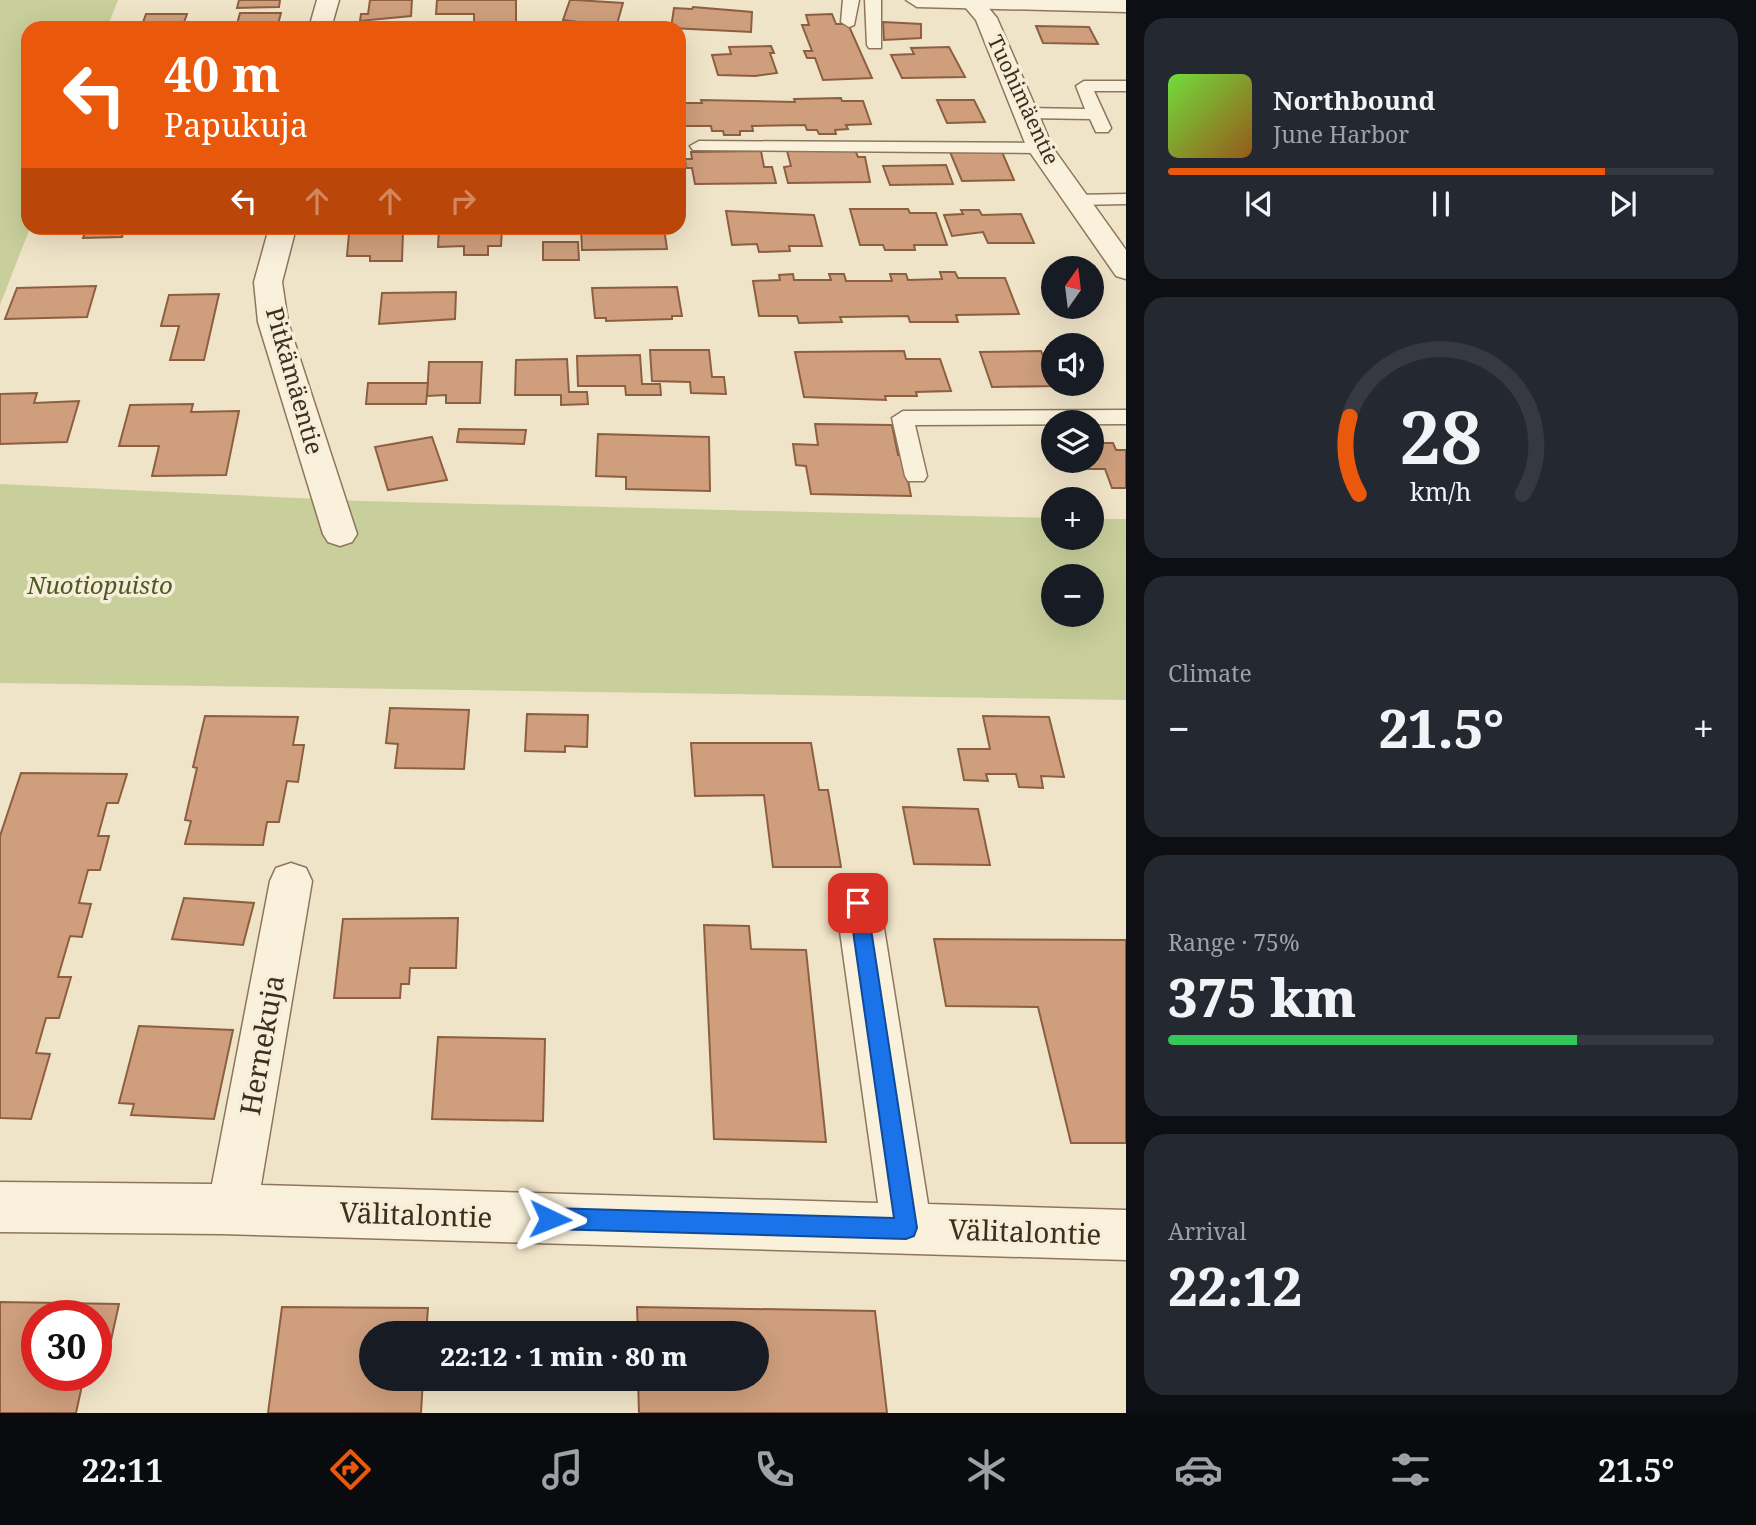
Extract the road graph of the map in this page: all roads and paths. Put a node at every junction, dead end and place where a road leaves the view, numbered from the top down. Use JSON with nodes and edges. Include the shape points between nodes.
{"nodes":[{"id":1,"x":328,"y":0,"type":"edge"},
{"id":2,"x":851,"y":0,"type":"edge"},
{"id":3,"x":873,"y":0,"type":"edge"},
{"id":4,"x":917,"y":0,"type":"edge"},
{"id":5,"x":970,"y":0,"type":"edge"},
{"id":6,"x":1087,"y":2,"type":"edge"},
{"id":7,"x":1126,"y":5,"type":"edge"},
{"id":8,"x":322,"y":21,"type":"edge"},
{"id":9,"x":849,"y":22,"type":"dead end"},
{"id":10,"x":875,"y":45,"type":"dead end"},
{"id":11,"x":1126,"y":86,"type":"edge"},
{"id":12,"x":1026,"y":113,"type":"junction"},
{"id":13,"x":699,"y":146,"type":"dead end"},
{"id":14,"x":1040,"y":148,"type":"junction"},
{"id":15,"x":1126,"y":199,"type":"edge"},
{"id":16,"x":1074,"y":200,"type":"junction"},
{"id":17,"x":280,"y":235,"type":"edge"},
{"id":18,"x":1125,"y":266,"type":"edge"},
{"id":19,"x":1126,"y":416,"type":"edge"},
{"id":20,"x":916,"y":476,"type":"dead end"},
{"id":21,"x":340,"y":534,"type":"dead end"},
{"id":22,"x":291,"y":880,"type":"dead end"},
{"id":23,"x":858,"y":903,"type":"dead end"},
{"id":24,"x":0,"y":1207,"type":"edge"},
{"id":25,"x":232,"y":1210,"type":"junction"},
{"id":26,"x":906,"y":1228,"type":"junction"},
{"id":27,"x":1126,"y":1235,"type":"edge"}],
"edges":[{"from":1,"to":8,"type":"street"},
{"from":2,"to":9,"type":"lane"},
{"from":3,"to":10,"type":"lane"},
{"from":4,"to":5,"type":"street"},
{"from":5,"to":6,"type":"street"},
{"from":5,"to":12,"type":"street","name":"Tuohimäentie","via":[[986,18]]},
{"from":6,"to":7,"type":"street"},
{"from":11,"to":12,"type":"lane","via":[[1084,86],[1099,121]]},
{"from":12,"to":14,"type":"street","name":"Tuohimäentie"},
{"from":13,"to":14,"type":"lane"},
{"from":14,"to":16,"type":"street","name":"Tuohimäentie"},
{"from":15,"to":16,"type":"lane"},
{"from":16,"to":18,"type":"street","name":"Tuohimäentie"},
{"from":17,"to":21,"type":"street","name":"Pitkämäentie","via":[[268,282],[273,322]]},
{"from":19,"to":20,"type":"lane","via":[[903,418]]},
{"from":22,"to":25,"type":"street","name":"Hernekuja"},
{"from":23,"to":26,"type":"street"},
{"from":24,"to":25,"type":"street","name":"Välitalontie"},
{"from":25,"to":26,"type":"street","name":"Välitalontie"},
{"from":26,"to":27,"type":"street","name":"Välitalontie"}]}
